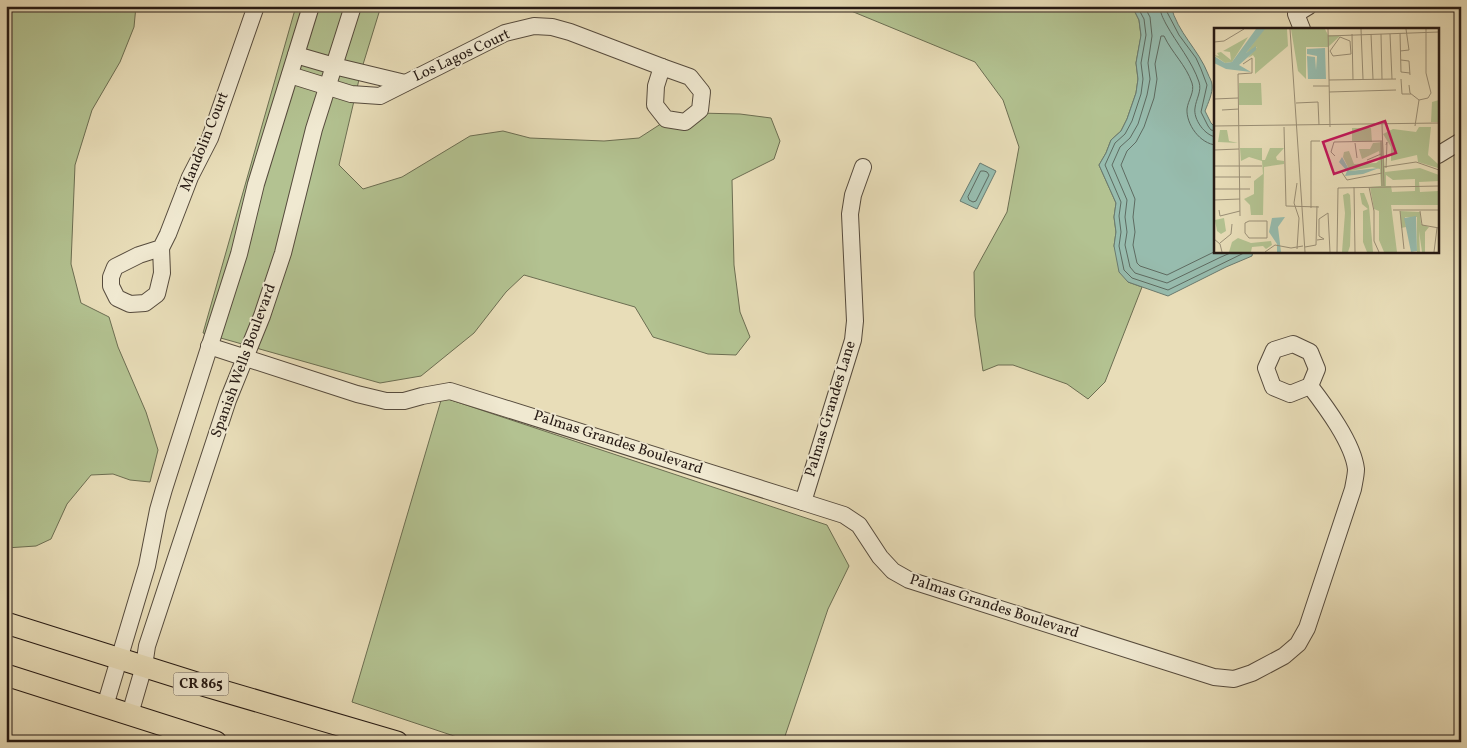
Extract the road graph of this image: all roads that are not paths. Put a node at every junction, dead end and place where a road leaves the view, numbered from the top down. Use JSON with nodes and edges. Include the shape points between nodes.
{"nodes":[{"id":1,"x":256,"y":6,"type":"edge"},
{"id":2,"x":311,"y":6,"type":"edge"},
{"id":3,"x":353,"y":6,"type":"edge"},
{"id":4,"x":296,"y":55,"type":"junction"},
{"id":5,"x":334,"y":66,"type":"junction"},
{"id":6,"x":662,"y":67,"type":"dead end"},
{"id":7,"x":290,"y":75,"type":"junction"},
{"id":8,"x":405,"y":83,"type":"junction"},
{"id":9,"x":328,"y":86,"type":"junction"},
{"id":10,"x":1461,"y":141,"type":"edge"},
{"id":11,"x":1440,"y":154,"type":"edge"},
{"id":12,"x":863,"y":167,"type":"dead end"},
{"id":13,"x":161,"y":248,"type":"dead end"},
{"id":14,"x":209,"y":346,"type":"junction"},
{"id":15,"x":244,"y":358,"type":"junction"},
{"id":16,"x":1310,"y":386,"type":"dead end"},
{"id":17,"x":803,"y":502,"type":"junction"},
{"id":18,"x":6,"y":623,"type":"edge"},
{"id":19,"x":119,"y":658,"type":"junction"},
{"id":20,"x":144,"y":666,"type":"junction"},
{"id":21,"x":6,"y":675,"type":"edge"},
{"id":22,"x":105,"y":706,"type":"junction"},
{"id":23,"x":130,"y":714,"type":"junction"},
{"id":24,"x":216,"y":742,"type":"edge"},
{"id":25,"x":397,"y":742,"type":"edge"}],
"edges":[{"from":1,"to":13,"type":"street","name":"Mandolin Court","via":[[210,138]]},
{"from":2,"to":4,"type":"street"},
{"from":3,"to":5,"type":"street","name":"Spanish Wells Boulevard"},
{"from":4,"to":5,"type":"street","name":"Los Lagos Court"},
{"from":4,"to":7,"type":"street"},
{"from":5,"to":8,"type":"street","name":"Los Lagos Court"},
{"from":5,"to":9,"type":"street","name":"Spanish Wells Boulevard"},
{"from":6,"to":8,"type":"street","name":"Los Lagos Court","via":[[570,32],[534,26],[505,33]]},
{"from":7,"to":9,"type":"street","name":"Los Lagos Court"},
{"from":7,"to":14,"type":"street"},
{"from":8,"to":9,"type":"street","name":"Los Lagos Court","via":[[380,96],[351,94]]},
{"from":9,"to":15,"type":"street","name":"Spanish Wells Boulevard","via":[[283,253]]},
{"from":10,"to":11,"type":"street"},
{"from":12,"to":17,"type":"street","name":"Palmas Grandes Lane","via":[[850,214],[853,340]]},
{"from":14,"to":15,"type":"street","name":"Palmas Grandes Boulevard"},
{"from":14,"to":19,"type":"street","via":[[164,489],[147,566]]},
{"from":15,"to":17,"type":"street","name":"Palmas Grandes Boulevard","via":[[386,401],[404,401],[450,391]]},
{"from":15,"to":20,"type":"street","name":"Spanish Wells Boulevard","via":[[147,646]]},
{"from":16,"to":17,"type":"street","name":"Palmas Grandes Boulevard","via":[[1332,416],[1351,451],[1356,470],[1353,489],[1307,628],[1298,644],[1284,656],[1234,679],[1214,677],[909,580],[893,571],[880,557],[859,525],[844,515]]},
{"from":18,"to":19,"type":"main road","number":"CR 865"},
{"from":19,"to":20,"type":"main road","number":"CR 865"},
{"from":19,"to":22,"type":"street"},
{"from":20,"to":23,"type":"street","name":"Spanish Wells Boulevard"},
{"from":20,"to":25,"type":"main road","number":"CR 865"},
{"from":21,"to":22,"type":"main road"},
{"from":22,"to":23,"type":"main road"},
{"from":23,"to":24,"type":"main road"}]}
